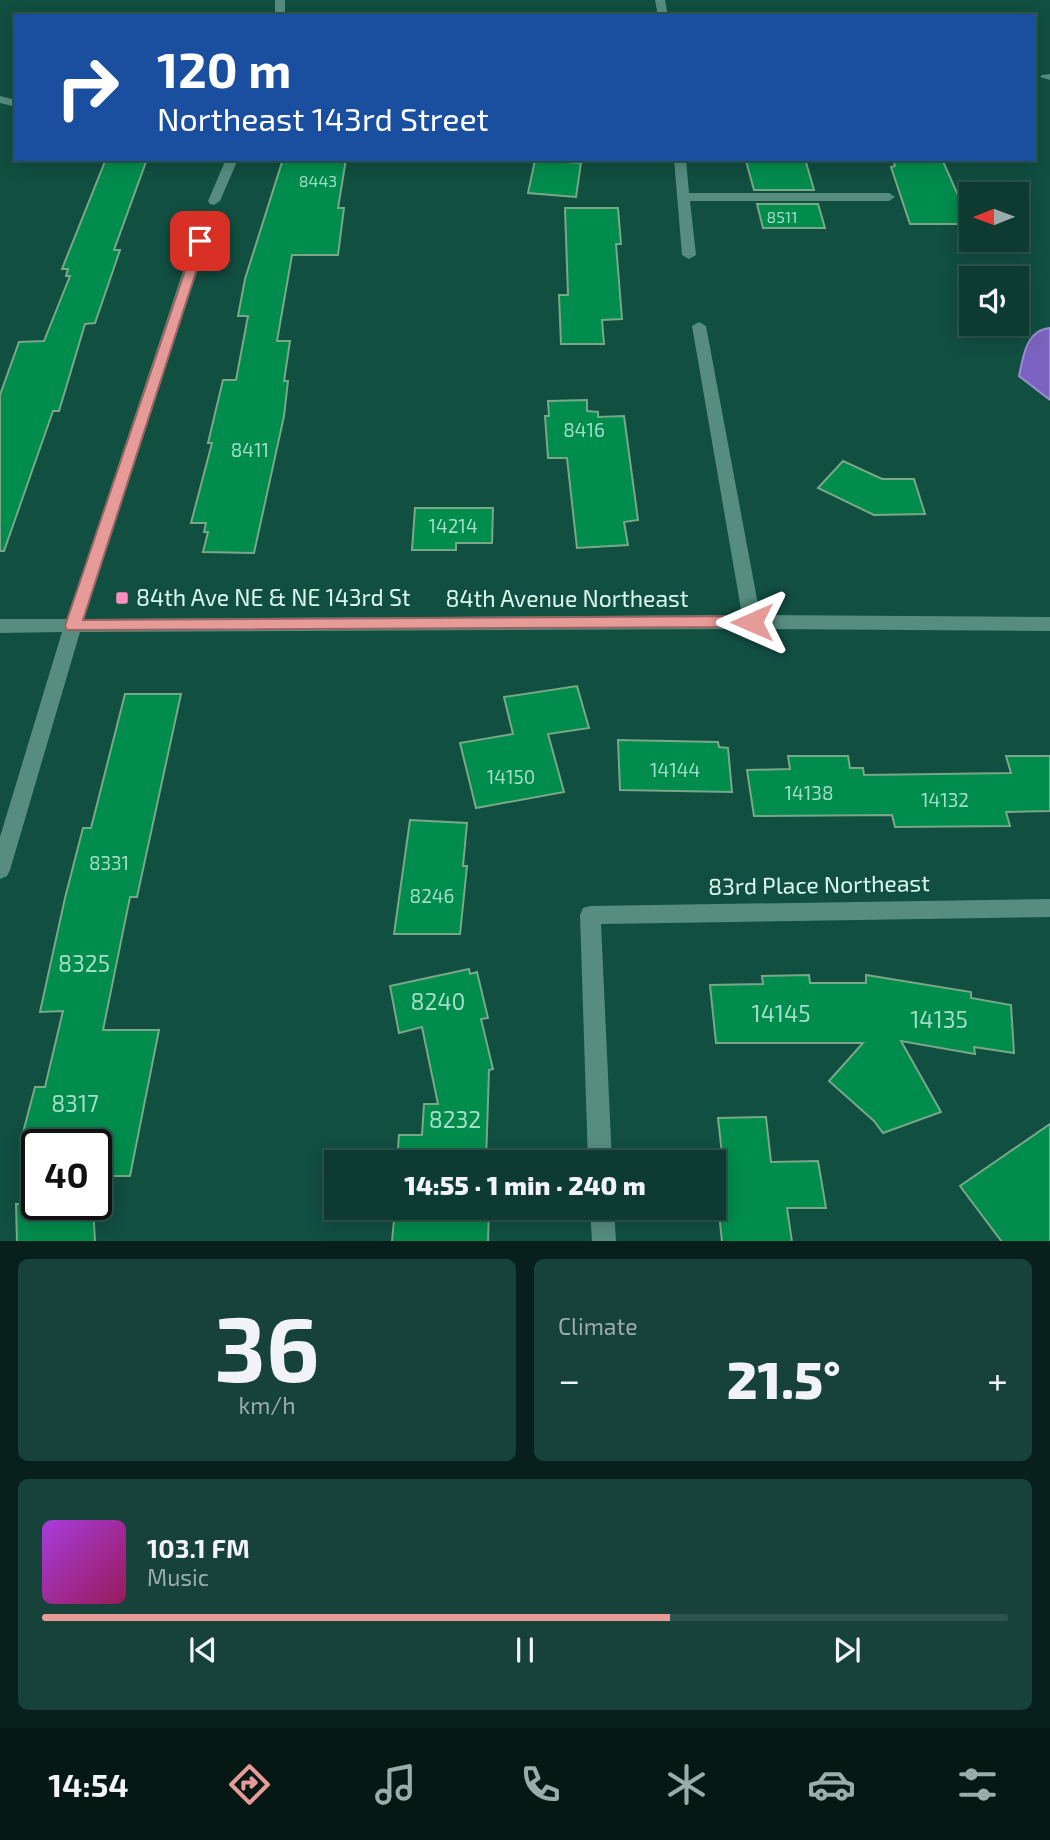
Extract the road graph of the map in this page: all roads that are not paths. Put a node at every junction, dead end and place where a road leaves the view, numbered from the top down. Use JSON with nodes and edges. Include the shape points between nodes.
{"nodes":[{"id":1,"x":231,"y":161,"type":"edge"},
{"id":2,"x":680,"y":161,"type":"edge"},
{"id":3,"x":685,"y":197,"type":"junction"},
{"id":4,"x":889,"y":197,"type":"dead end"},
{"id":5,"x":214,"y":201,"type":"dead end"},
{"id":6,"x":200,"y":241,"type":"dead end"},
{"id":7,"x":689,"y":255,"type":"dead end"},
{"id":8,"x":699,"y":326,"type":"dead end"},
{"id":9,"x":752,"y":622,"type":"junction"},
{"id":10,"x":1050,"y":624,"type":"edge"},
{"id":11,"x":0,"y":626,"type":"edge"},
{"id":12,"x":73,"y":626,"type":"junction"},
{"id":13,"x":0,"y":870,"type":"edge"},
{"id":14,"x":1050,"y":908,"type":"edge"},
{"id":15,"x":600,"y":1150,"type":"edge"},
{"id":16,"x":603,"y":1220,"type":"edge"},
{"id":17,"x":604,"y":1241,"type":"edge"}],
"edges":[{"from":1,"to":5,"type":"street"},
{"from":2,"to":3,"type":"street"},
{"from":3,"to":4,"type":"street"},
{"from":3,"to":7,"type":"street"},
{"from":6,"to":12,"type":"street"},
{"from":8,"to":9,"type":"street"},
{"from":9,"to":10,"type":"street","name":"84th Avenue Northeast"},
{"from":9,"to":12,"type":"street","name":"84th Avenue Northeast"},
{"from":11,"to":12,"type":"street","name":"84th Avenue Northeast"},
{"from":12,"to":13,"type":"street"},
{"from":14,"to":15,"type":"street","name":"83rd Place Northeast","via":[[590,915]]},
{"from":16,"to":17,"type":"street"}]}
